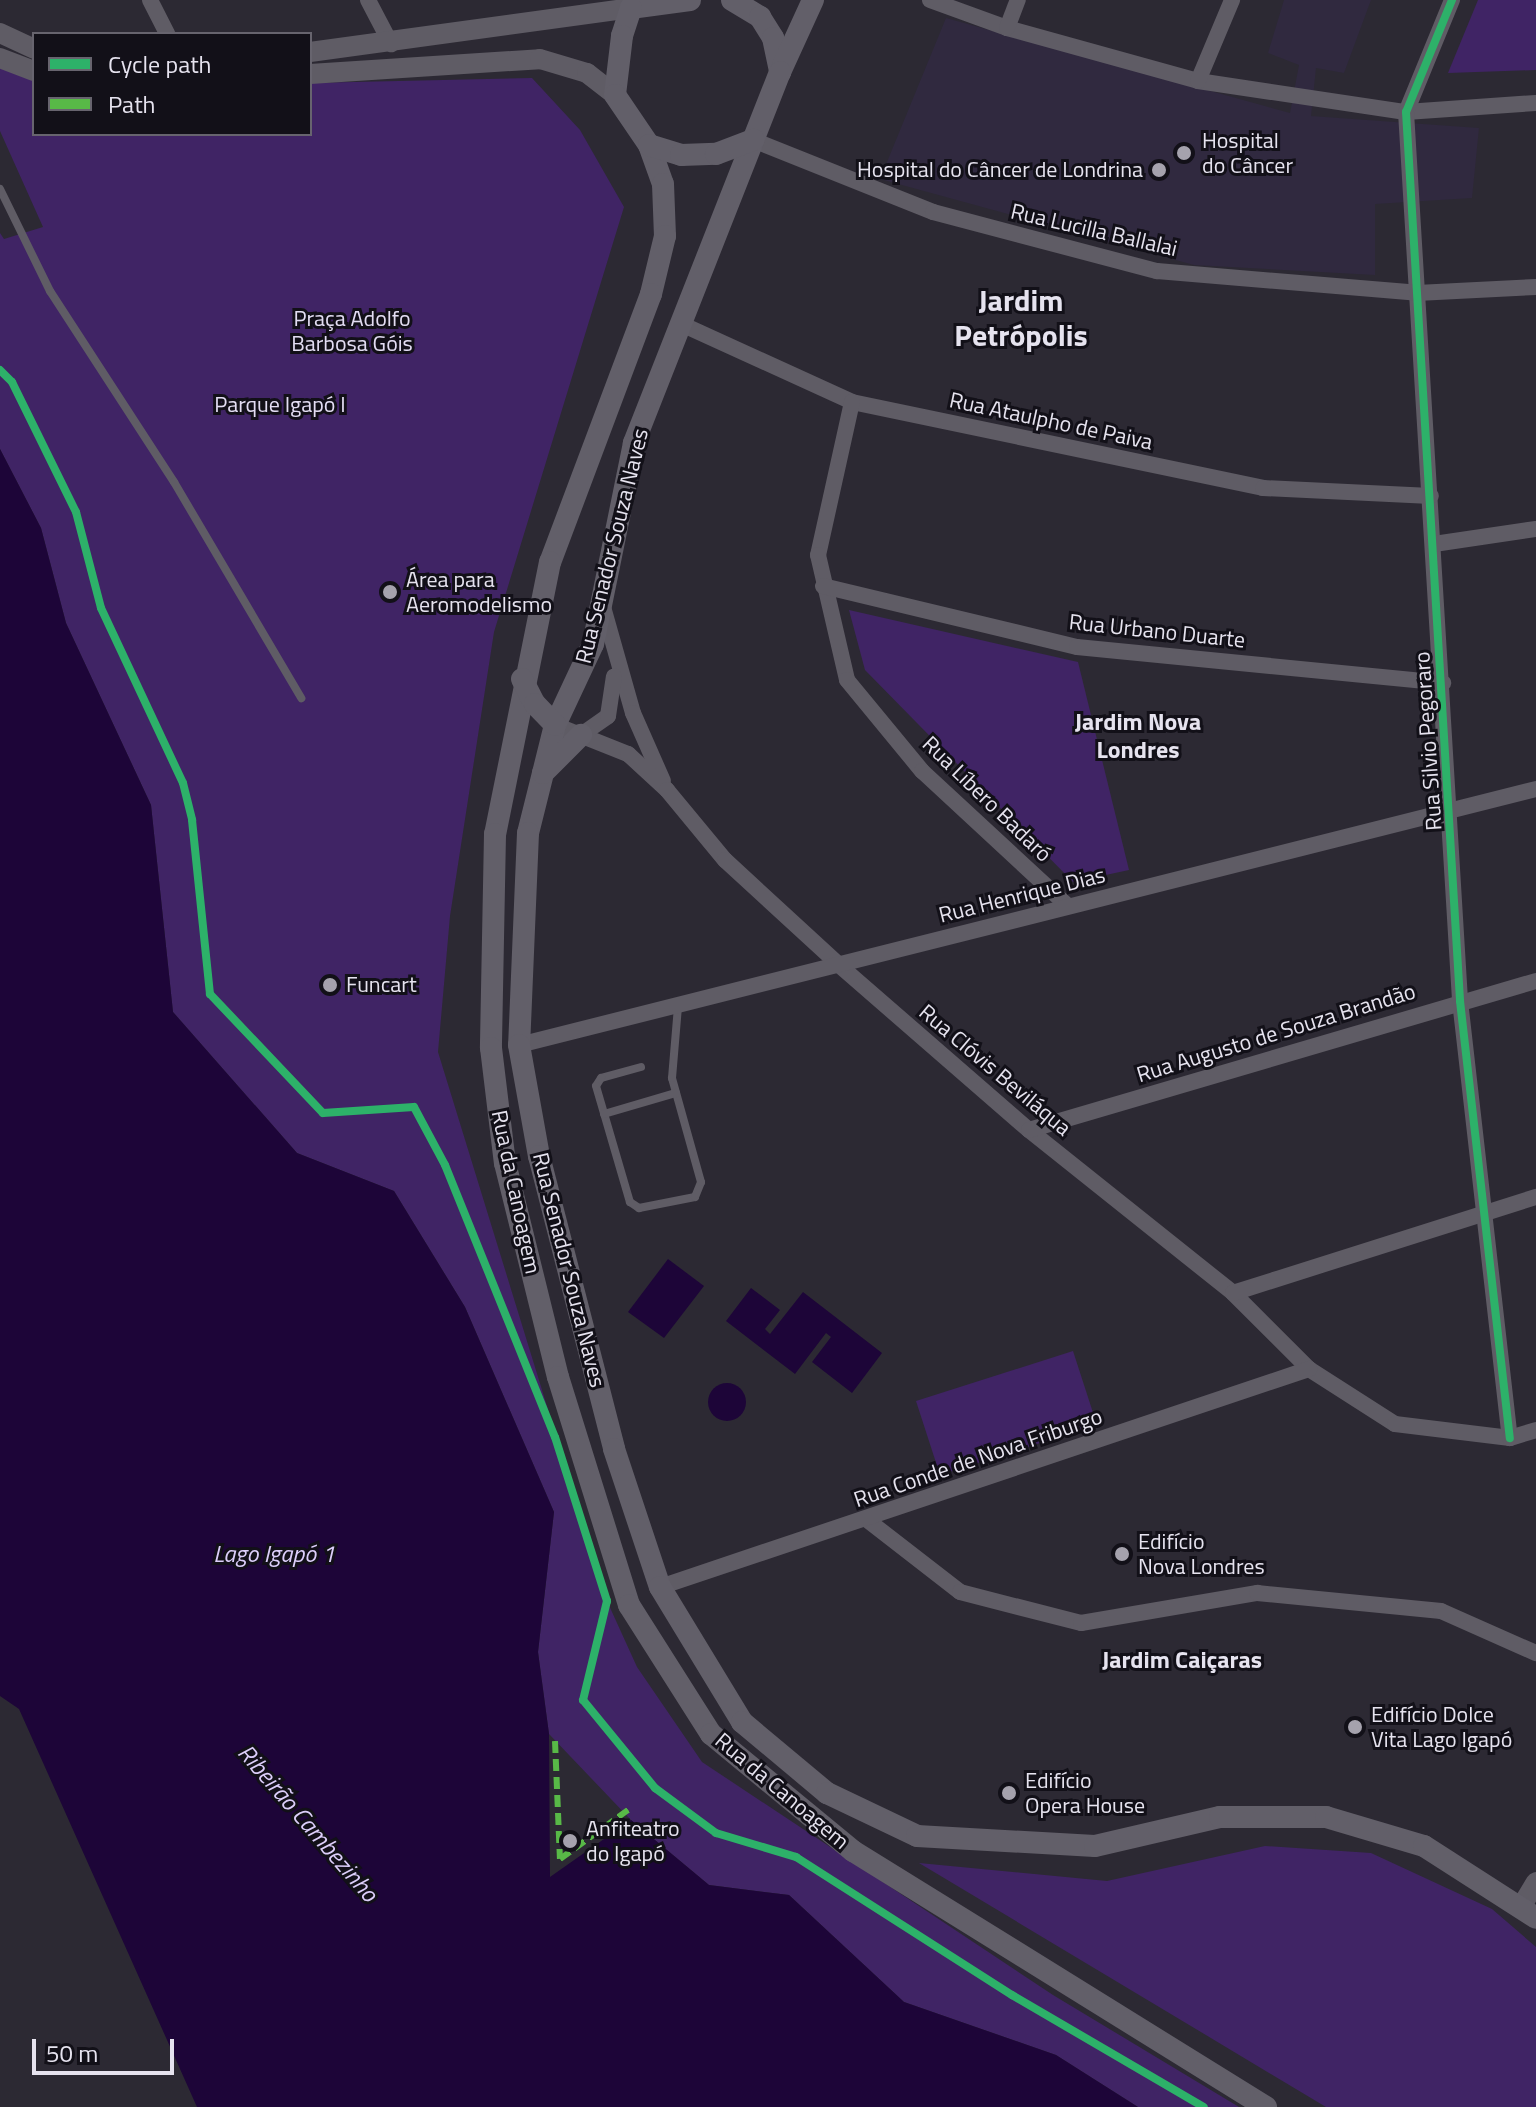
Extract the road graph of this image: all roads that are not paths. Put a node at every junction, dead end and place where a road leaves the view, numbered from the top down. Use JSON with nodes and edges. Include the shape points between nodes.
{"nodes":[{"id":1,"x":150,"y":0,"type":"edge"},
{"id":2,"x":368,"y":0,"type":"edge"},
{"id":3,"x":690,"y":0,"type":"edge"},
{"id":4,"x":732,"y":0,"type":"edge"},
{"id":5,"x":813,"y":0,"type":"edge"},
{"id":6,"x":930,"y":0,"type":"edge"},
{"id":7,"x":1018,"y":0,"type":"edge"},
{"id":8,"x":1232,"y":0,"type":"edge"},
{"id":9,"x":1452,"y":0,"type":"edge"},
{"id":10,"x":630,"y":4,"type":"edge"},
{"id":11,"x":1007,"y":28,"type":"junction"},
{"id":12,"x":166,"y":32,"type":"edge"},
{"id":13,"x":0,"y":33,"type":"edge"},
{"id":14,"x":391,"y":44,"type":"junction"},
{"id":15,"x":0,"y":46,"type":"edge"},
{"id":16,"x":32,"y":51,"type":"edge"},
{"id":17,"x":32,"y":52,"type":"edge"},
{"id":18,"x":312,"y":52,"type":"edge"},
{"id":19,"x":0,"y":58,"type":"edge"},
{"id":20,"x":441,"y":65,"type":"junction"},
{"id":21,"x":32,"y":70,"type":"edge"},
{"id":22,"x":780,"y":72,"type":"junction"},
{"id":23,"x":312,"y":74,"type":"edge"},
{"id":24,"x":1198,"y":81,"type":"junction"},
{"id":25,"x":615,"y":95,"type":"junction"},
{"id":26,"x":1536,"y":103,"type":"edge"},
{"id":27,"x":1406,"y":112,"type":"junction"},
{"id":28,"x":753,"y":140,"type":"junction"},
{"id":29,"x":649,"y":145,"type":"junction"},
{"id":30,"x":0,"y":189,"type":"edge"},
{"id":31,"x":1536,"y":287,"type":"edge"},
{"id":32,"x":1417,"y":293,"type":"junction"},
{"id":33,"x":679,"y":323,"type":"junction"},
{"id":34,"x":852,"y":402,"type":"junction"},
{"id":35,"x":1431,"y":496,"type":"junction"},
{"id":36,"x":1536,"y":529,"type":"edge"},
{"id":37,"x":1434,"y":544,"type":"junction"},
{"id":38,"x":823,"y":586,"type":"junction"},
{"id":39,"x":602,"y":601,"type":"junction"},
{"id":40,"x":614,"y":659,"type":"junction"},
{"id":41,"x":522,"y":679,"type":"junction"},
{"id":42,"x":1443,"y":683,"type":"junction"},
{"id":43,"x":301,"y":698,"type":"dead end"},
{"id":44,"x":555,"y":725,"type":"junction"},
{"id":45,"x":581,"y":735,"type":"junction"},
{"id":46,"x":539,"y":777,"type":"junction"},
{"id":47,"x":1536,"y":789,"type":"edge"},
{"id":48,"x":667,"y":790,"type":"junction"},
{"id":49,"x":1451,"y":810,"type":"junction"},
{"id":50,"x":1068,"y":906,"type":"junction"},
{"id":51,"x":839,"y":965,"type":"junction"},
{"id":52,"x":1536,"y":981,"type":"edge"},
{"id":53,"x":1460,"y":1001,"type":"junction"},
{"id":54,"x":678,"y":1005,"type":"junction"},
{"id":55,"x":519,"y":1045,"type":"junction"},
{"id":56,"x":641,"y":1067,"type":"dead end"},
{"id":57,"x":676,"y":1093,"type":"junction"},
{"id":58,"x":604,"y":1114,"type":"junction"},
{"id":59,"x":1029,"y":1130,"type":"junction"},
{"id":60,"x":1536,"y":1197,"type":"edge"},
{"id":61,"x":1484,"y":1214,"type":"junction"},
{"id":62,"x":1233,"y":1293,"type":"junction"},
{"id":63,"x":1309,"y":1369,"type":"junction"},
{"id":64,"x":1536,"y":1430,"type":"edge"},
{"id":65,"x":1510,"y":1438,"type":"junction"},
{"id":66,"x":866,"y":1519,"type":"junction"},
{"id":67,"x":660,"y":1587,"type":"junction"},
{"id":68,"x":1536,"y":1653,"type":"edge"},
{"id":69,"x":1536,"y":1882,"type":"edge"},
{"id":70,"x":1528,"y":1912,"type":"edge"},
{"id":71,"x":1266,"y":2107,"type":"edge"}],
"edges":[{"from":1,"to":12,"type":"street"},
{"from":2,"to":14,"type":"street"},
{"from":3,"to":10,"type":"main road"},
{"from":4,"to":22,"type":"main road","via":[[760,17],[773,38]]},
{"from":5,"to":22,"type":"main road","name":"Rua Senador Souza Naves"},
{"from":6,"to":11,"type":"street"},
{"from":7,"to":11,"type":"street"},
{"from":8,"to":24,"type":"street"},
{"from":9,"to":27,"type":"street","name":"Rua Silvio Pegoraro"},
{"from":10,"to":14,"type":"street"},
{"from":10,"to":25,"type":"main road","via":[[615,66]]},
{"from":11,"to":24,"type":"street"},
{"from":13,"to":16,"type":"street"},
{"from":14,"to":18,"type":"street"},
{"from":14,"to":20,"type":"street","via":[[419,62]]},
{"from":15,"to":17,"type":"street"},
{"from":19,"to":21,"type":"street"},
{"from":20,"to":23,"type":"street"},
{"from":20,"to":25,"type":"street","via":[[540,59],[587,73]]},
{"from":22,"to":28,"type":"main road","name":"Rua Senador Souza Naves"},
{"from":24,"to":27,"type":"street"},
{"from":25,"to":29,"type":"main road","name":"Rua da Canoagem"},
{"from":26,"to":27,"type":"street"},
{"from":27,"to":32,"type":"street","name":"Rua Silvio Pegoraro"},
{"from":28,"to":29,"type":"main road","via":[[716,154],[681,155]]},
{"from":28,"to":32,"type":"street","name":"Rua Lucilla Ballalai","via":[[933,212],[1157,271]]},
{"from":28,"to":33,"type":"main road","name":"Rua Senador Souza Naves"},
{"from":29,"to":41,"type":"main road","name":"Rua da Canoagem","via":[[663,184],[665,236],[651,294],[550,562]]},
{"from":30,"to":43,"type":"lane","via":[[50,291],[174,482]]},
{"from":31,"to":32,"type":"street","name":"Rua Lucilla Ballalai"},
{"from":32,"to":35,"type":"street","name":"Rua Silvio Pegoraro"},
{"from":33,"to":34,"type":"street","name":"Rua Ataulpho de Paiva"},
{"from":33,"to":39,"type":"main road","name":"Rua Senador Souza Naves","via":[[627,467]]},
{"from":34,"to":35,"type":"street","name":"Rua Ataulpho de Paiva","via":[[1263,488]]},
{"from":34,"to":38,"type":"street","name":"Rua Líbero Badaró","via":[[818,555]]},
{"from":35,"to":37,"type":"street","name":"Rua Silvio Pegoraro"},
{"from":36,"to":37,"type":"street"},
{"from":37,"to":42,"type":"street","name":"Rua Silvio Pegoraro"},
{"from":38,"to":42,"type":"street","name":"Rua Urbano Duarte","via":[[1077,647]]},
{"from":38,"to":50,"type":"street","name":"Rua Líbero Badaró","via":[[847,680],[922,771]]},
{"from":39,"to":40,"type":"street","name":"Rua Clóvis Beviláqua"},
{"from":39,"to":44,"type":"main road","name":"Rua Senador Souza Naves","via":[[593,644]]},
{"from":40,"to":45,"type":"street","via":[[615,699],[608,716]]},
{"from":40,"to":48,"type":"street","name":"Rua Clóvis Beviláqua"},
{"from":41,"to":44,"type":"main road","via":[[535,704]]},
{"from":41,"to":71,"type":"main road","name":"Rua da Canoagem","via":[[495,834],[491,1048],[505,1163],[558,1377],[629,1605],[711,1734],[853,1851]]},
{"from":42,"to":49,"type":"street","name":"Rua Silvio Pegoraro"},
{"from":44,"to":45,"type":"street","name":"Rua Clóvis Beviláqua"},
{"from":44,"to":46,"type":"main road","name":"Rua Senador Souza Naves"},
{"from":45,"to":46,"type":"main road"},
{"from":45,"to":48,"type":"street","name":"Rua Clóvis Beviláqua","via":[[628,754]]},
{"from":46,"to":55,"type":"main road","name":"Rua Senador Souza Naves","via":[[528,833]]},
{"from":47,"to":49,"type":"street","name":"Rua Henrique Dias"},
{"from":48,"to":51,"type":"street","name":"Rua Clóvis Beviláqua","via":[[725,860]]},
{"from":49,"to":50,"type":"street","name":"Rua Henrique Dias"},
{"from":49,"to":53,"type":"street","name":"Rua Silvio Pegoraro"},
{"from":50,"to":51,"type":"street","name":"Rua Henrique Dias"},
{"from":51,"to":54,"type":"street","name":"Rua Henrique Dias"},
{"from":51,"to":59,"type":"street","name":"Rua Clóvis Beviláqua"},
{"from":52,"to":53,"type":"street","name":"Rua Augusto de Souza Brandão"},
{"from":53,"to":59,"type":"street","name":"Rua Augusto de Souza Brandão"},
{"from":53,"to":61,"type":"street","name":"Rua Silvio Pegoraro"},
{"from":54,"to":55,"type":"street","name":"Rua Henrique Dias"},
{"from":54,"to":57,"type":"lane","via":[[671,1057]]},
{"from":55,"to":67,"type":"main road","name":"Rua Senador Souza Naves","via":[[539,1156],[614,1449]]},
{"from":56,"to":58,"type":"lane","via":[[598,1081]]},
{"from":57,"to":58,"type":"lane"},
{"from":57,"to":58,"type":"lane","via":[[701,1182],[695,1197],[639,1208],[630,1202]]},
{"from":59,"to":62,"type":"street","name":"Rua Clóvis Beviláqua"},
{"from":60,"to":61,"type":"street"},
{"from":61,"to":62,"type":"street"},
{"from":61,"to":65,"type":"street","name":"Rua Silvio Pegoraro"},
{"from":62,"to":63,"type":"street","name":"Rua Clóvis Beviláqua"},
{"from":63,"to":65,"type":"street","name":"Rua Clóvis Beviláqua","via":[[1395,1424]]},
{"from":63,"to":66,"type":"street","name":"Rua Conde de Nova Friburgo"},
{"from":64,"to":65,"type":"street"},
{"from":66,"to":67,"type":"street","name":"Rua Conde de Nova Friburgo"},
{"from":66,"to":68,"type":"street","via":[[960,1592],[1081,1623],[1257,1593],[1441,1611]]},
{"from":67,"to":70,"type":"main road","name":"Rua Senador Souza Naves","via":[[742,1722],[827,1793],[917,1836],[1095,1846],[1220,1817],[1326,1817],[1424,1846]]},
{"from":69,"to":70,"type":"street"}]}
